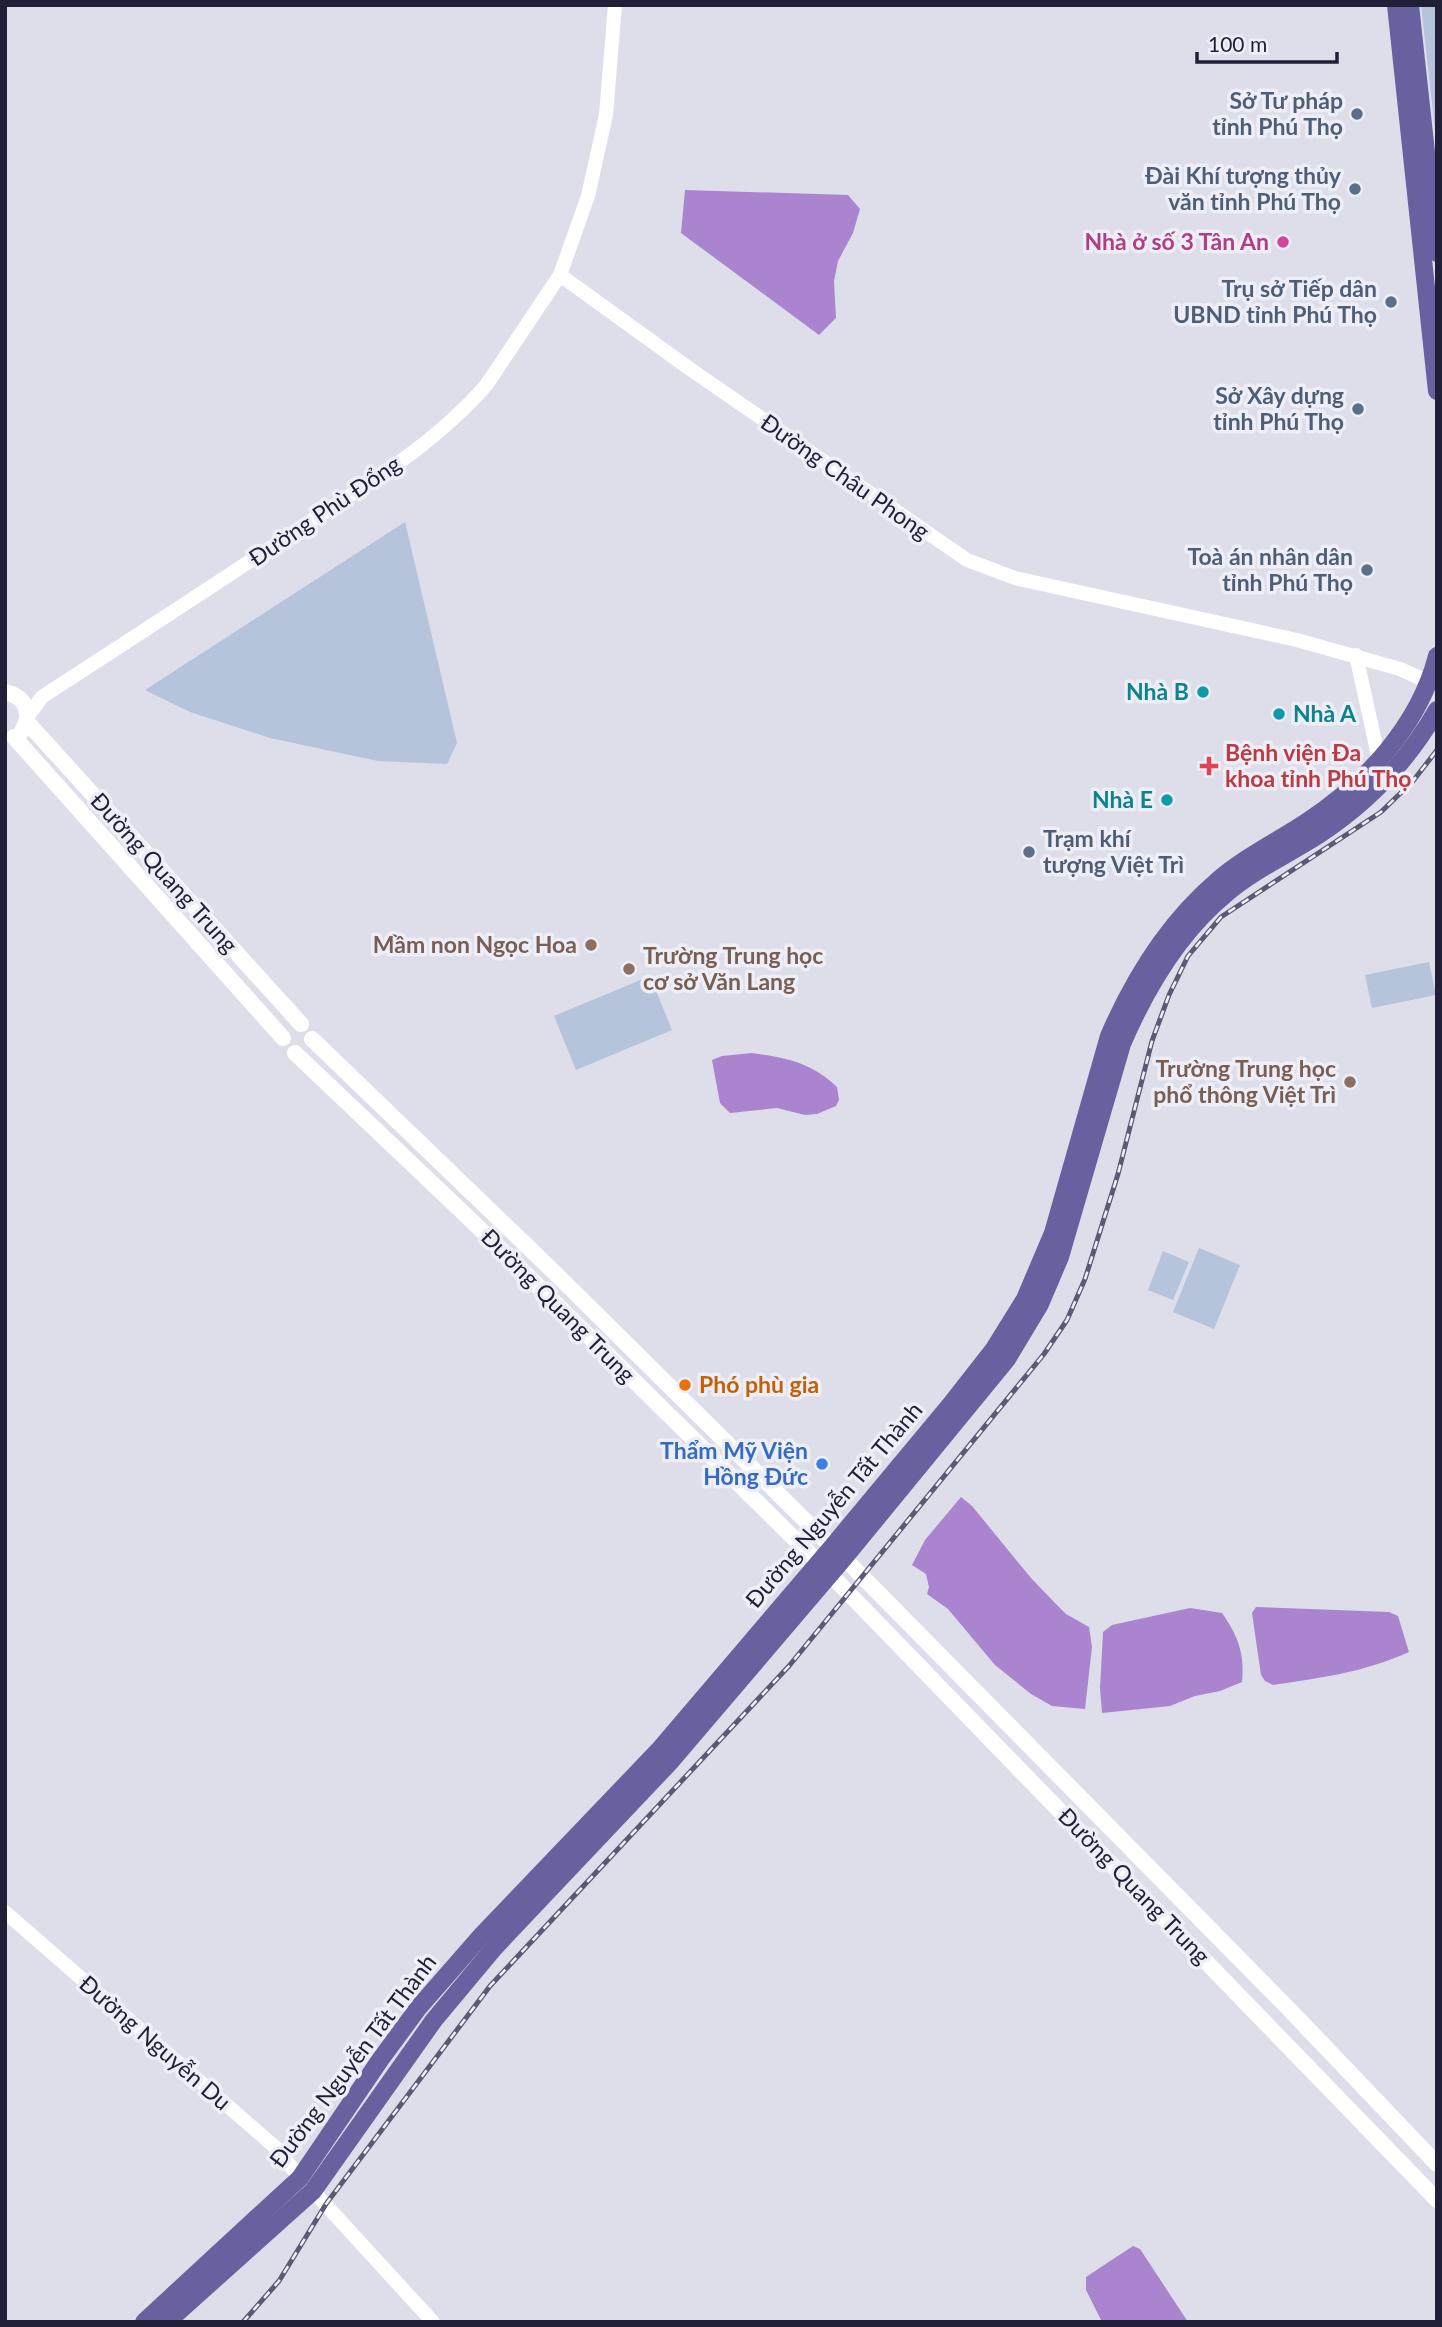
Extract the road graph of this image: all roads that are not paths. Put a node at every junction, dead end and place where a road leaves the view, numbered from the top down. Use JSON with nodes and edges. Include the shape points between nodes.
{"nodes":[{"id":1,"x":615,"y":5,"type":"edge"},
{"id":2,"x":1396,"y":5,"type":"edge"},
{"id":3,"x":1410,"y":5,"type":"edge"},
{"id":4,"x":1437,"y":253,"type":"edge"},
{"id":5,"x":560,"y":275,"type":"junction"},
{"id":6,"x":1437,"y":391,"type":"edge"},
{"id":7,"x":1356,"y":655,"type":"junction"},
{"id":8,"x":1437,"y":656,"type":"edge"},
{"id":9,"x":1429,"y":682,"type":"junction"},
{"id":10,"x":13,"y":695,"type":"edge"},
{"id":11,"x":42,"y":697,"type":"junction"},
{"id":12,"x":1437,"y":710,"type":"edge"},
{"id":13,"x":27,"y":719,"type":"junction"},
{"id":14,"x":10,"y":738,"type":"edge"},
{"id":15,"x":1379,"y":760,"type":"junction"},
{"id":16,"x":1311,"y":829,"type":"junction"},
{"id":17,"x":301,"y":1024,"type":"junction"},
{"id":18,"x":283,"y":1038,"type":"junction"},
{"id":19,"x":312,"y":1038,"type":"junction"},
{"id":20,"x":295,"y":1053,"type":"junction"},
{"id":21,"x":769,"y":1483,"type":"junction"},
{"id":22,"x":756,"y":1499,"type":"junction"},
{"id":23,"x":838,"y":1552,"type":"junction"},
{"id":24,"x":825,"y":1568,"type":"junction"},
{"id":25,"x":708,"y":1705,"type":"junction"},
{"id":26,"x":5,"y":1912,"type":"edge"},
{"id":27,"x":381,"y":2059,"type":"junction"},
{"id":28,"x":397,"y":2072,"type":"junction"},
{"id":29,"x":1437,"y":2164,"type":"edge"},
{"id":30,"x":307,"y":2184,"type":"junction"},
{"id":31,"x":1437,"y":2200,"type":"edge"},
{"id":32,"x":185,"y":2295,"type":"junction"},
{"id":33,"x":144,"y":2322,"type":"edge"},
{"id":34,"x":167,"y":2322,"type":"edge"},
{"id":35,"x":433,"y":2322,"type":"edge"}],
"edges":[{"from":1,"to":5,"type":"street","via":[[604,128],[588,196]]},
{"from":2,"to":6,"type":"main road"},
{"from":3,"to":4,"type":"main road"},
{"from":5,"to":7,"type":"street","name":"Đường Châu Phong","via":[[967,559],[1015,578]]},
{"from":5,"to":11,"type":"street","name":"Đường Phù Đổng","via":[[487,384],[425,444]]},
{"from":7,"to":9,"type":"street","name":"Đường Châu Phong"},
{"from":7,"to":15,"type":"street"},
{"from":8,"to":9,"type":"main road","name":"Đường Nguyễn Tất Thành"},
{"from":9,"to":15,"type":"main road","name":"Đường Nguyễn Tất Thành","via":[[1414,712]]},
{"from":10,"to":11,"type":"street"},
{"from":10,"to":13,"type":"main road","name":"Đường Quang Trung","via":[[24,703]]},
{"from":11,"to":13,"type":"street","name":"Đường Phù Đổng"},
{"from":12,"to":16,"type":"main road","name":"Đường Nguyễn Tất Thành","via":[[1367,798]]},
{"from":13,"to":14,"type":"main road","via":[[22,731]]},
{"from":13,"to":17,"type":"main road","name":"Đường Quang Trung"},
{"from":14,"to":18,"type":"main road","name":"Đường Quang Trung"},
{"from":15,"to":16,"type":"main road","name":"Đường Nguyễn Tất Thành"},
{"from":16,"to":23,"type":"main road","name":"Đường Nguyễn Tất Thành","via":[[1227,893],[1177,945],[1122,1044],[1067,1238],[1040,1304],[1007,1359]]},
{"from":17,"to":18,"type":"main road","via":[[288,1028]]},
{"from":17,"to":19,"type":"main road"},
{"from":18,"to":20,"type":"main road","via":[[286,1048]]},
{"from":19,"to":20,"type":"main road","via":[[307,1050]]},
{"from":19,"to":21,"type":"main road","name":"Đường Quang Trung"},
{"from":20,"to":22,"type":"main road","name":"Đường Quang Trung"},
{"from":21,"to":22,"type":"main road"},
{"from":21,"to":23,"type":"main road","name":"Đường Quang Trung"},
{"from":22,"to":24,"type":"main road","name":"Đường Quang Trung"},
{"from":23,"to":24,"type":"main road","name":"Đường Nguyễn Tất Thành"},
{"from":23,"to":29,"type":"main road","name":"Đường Quang Trung"},
{"from":24,"to":25,"type":"main road","name":"Đường Nguyễn Tất Thành"},
{"from":24,"to":31,"type":"main road","name":"Đường Quang Trung"},
{"from":25,"to":27,"type":"main road","name":"Đường Nguyễn Tất Thành","via":[[659,1749],[482,1935]]},
{"from":25,"to":28,"type":"main road","name":"Đường Nguyễn Tất Thành","via":[[671,1761],[495,1947]]},
{"from":26,"to":30,"type":"street","name":"Đường Nguyễn Du","via":[[275,2147]]},
{"from":27,"to":28,"type":"main road"},
{"from":27,"to":30,"type":"main road","name":"Đường Nguyễn Tất Thành"},
{"from":28,"to":30,"type":"main road","name":"Đường Nguyễn Tất Thành"},
{"from":30,"to":32,"type":"main road","name":"Đường Nguyễn Tất Thành"},
{"from":30,"to":35,"type":"street","name":"Đường Nguyễn Du"},
{"from":32,"to":33,"type":"main road","name":"Đường Nguyễn Tất Thành"},
{"from":32,"to":34,"type":"main road","name":"Đường Nguyễn Tất Thành"}]}
